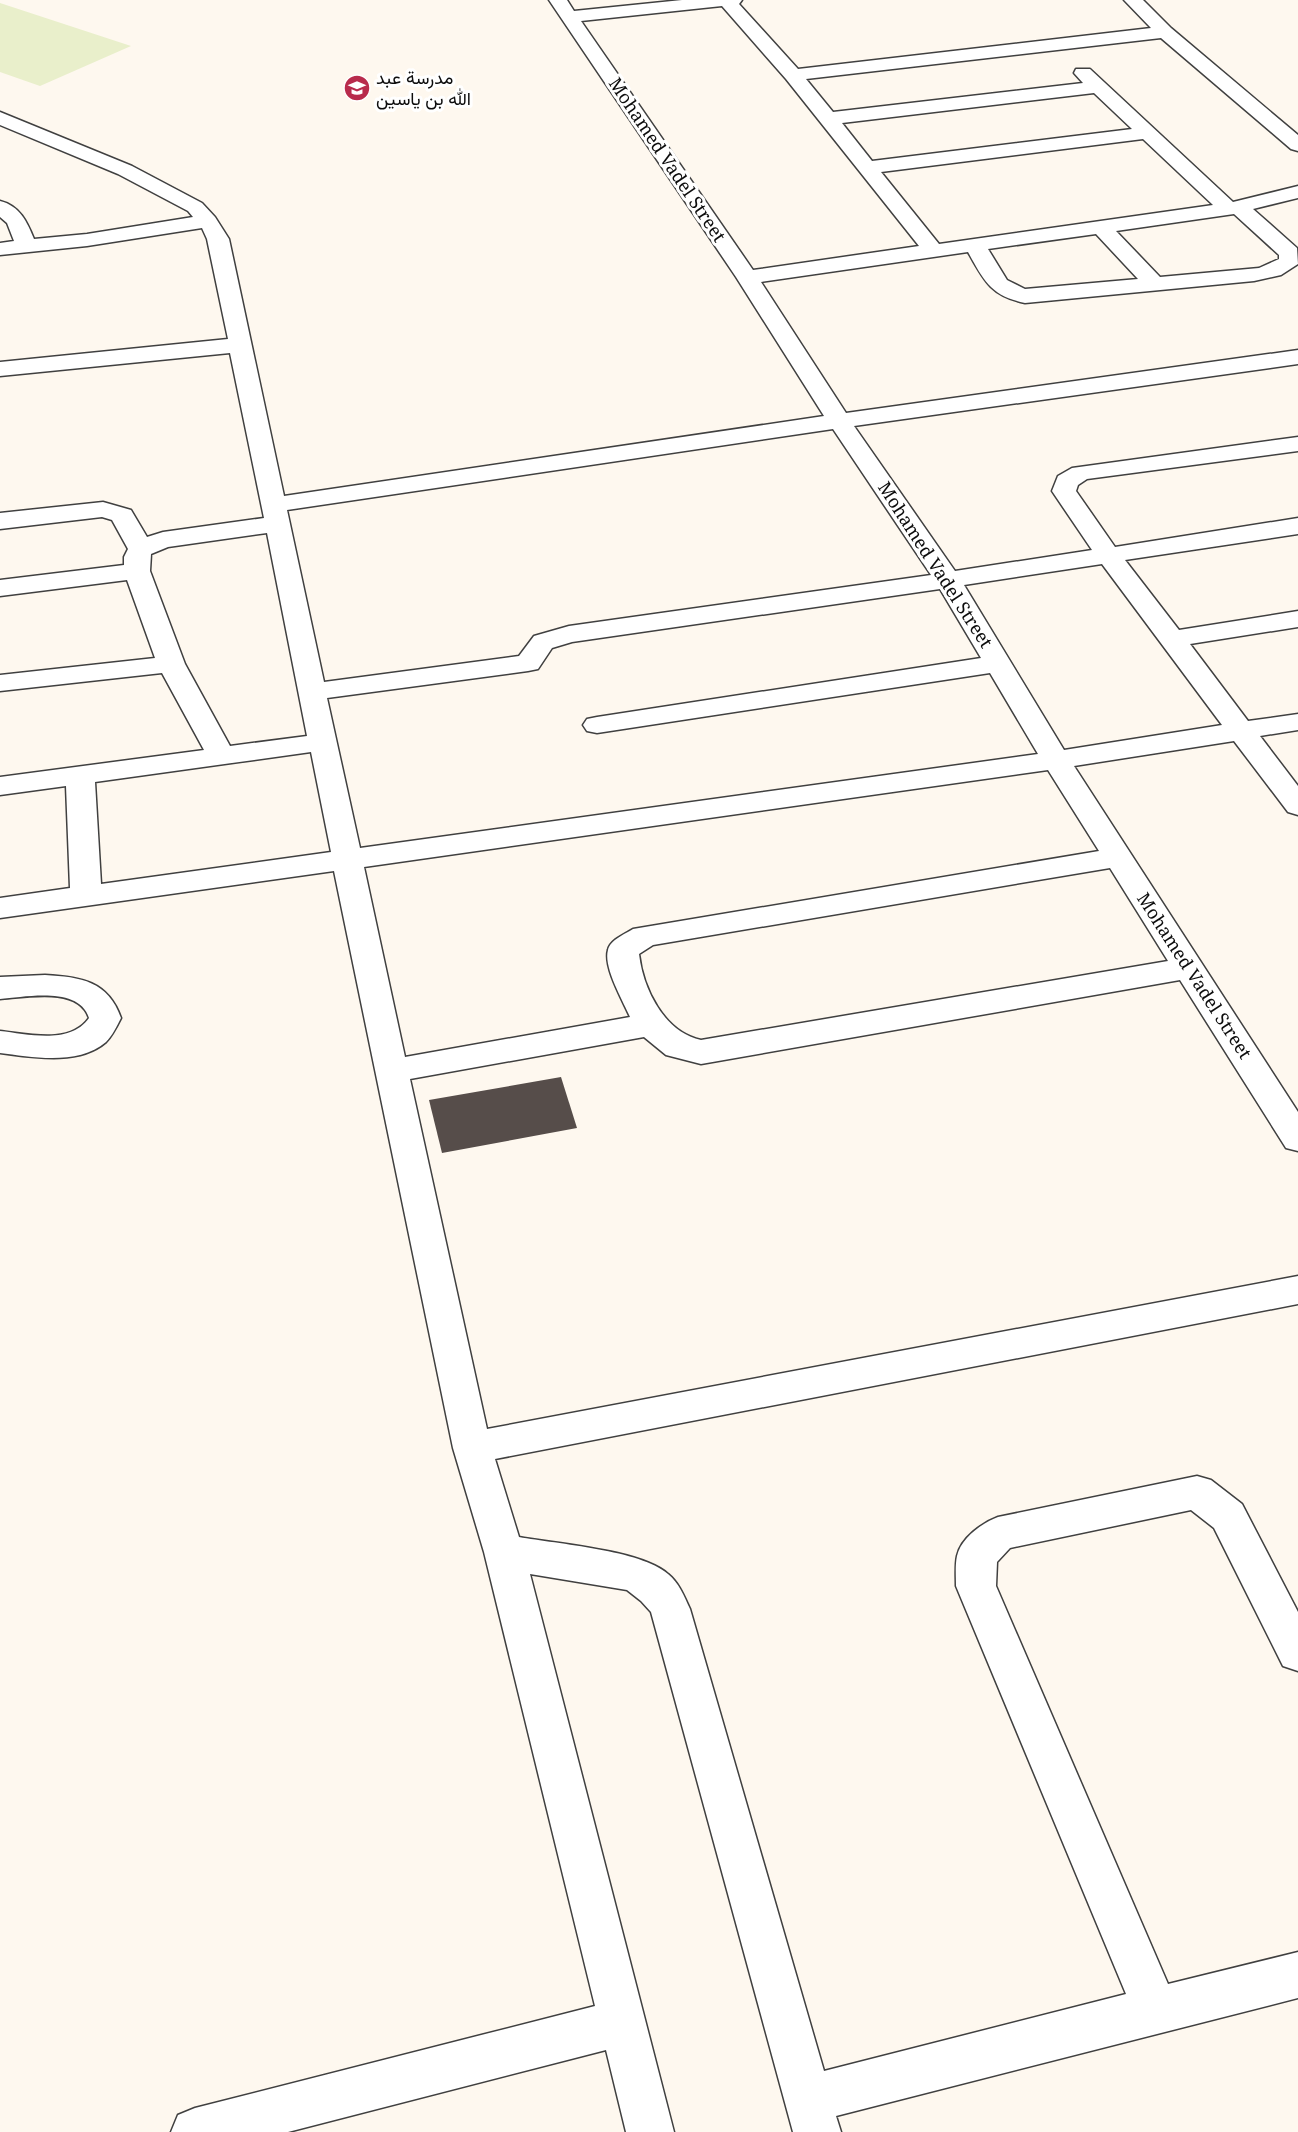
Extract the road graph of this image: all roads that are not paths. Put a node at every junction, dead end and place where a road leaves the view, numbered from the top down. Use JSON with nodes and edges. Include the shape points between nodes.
{"nodes":[{"id":1,"x":733,"y":0,"type":"edge"},
{"id":2,"x":1133,"y":0,"type":"edge"},
{"id":3,"x":727,"y":1,"type":"edge"},
{"id":4,"x":564,"y":9,"type":"edge"},
{"id":5,"x":1165,"y":32,"type":"junction"},
{"id":6,"x":1054,"y":45,"type":"junction"},
{"id":7,"x":793,"y":75,"type":"junction"},
{"id":8,"x":1099,"y":87,"type":"junction"},
{"id":9,"x":0,"y":118,"type":"edge"},
{"id":10,"x":826,"y":118,"type":"junction"},
{"id":11,"x":1147,"y":133,"type":"junction"},
{"id":12,"x":1298,"y":145,"type":"edge"},
{"id":13,"x":867,"y":168,"type":"junction"},
{"id":14,"x":1298,"y":192,"type":"edge"},
{"id":15,"x":0,"y":207,"type":"edge"},
{"id":16,"x":1234,"y":208,"type":"junction"},
{"id":17,"x":208,"y":221,"type":"junction"},
{"id":18,"x":1102,"y":228,"type":"junction"},
{"id":19,"x":975,"y":245,"type":"junction"},
{"id":20,"x":26,"y":246,"type":"junction"},
{"id":21,"x":0,"y":249,"type":"edge"},
{"id":22,"x":933,"y":250,"type":"junction"},
{"id":23,"x":747,"y":277,"type":"junction"},
{"id":24,"x":1154,"y":284,"type":"junction"},
{"id":25,"x":240,"y":345,"type":"junction"},
{"id":26,"x":1298,"y":357,"type":"edge"},
{"id":27,"x":0,"y":369,"type":"edge"},
{"id":28,"x":839,"y":421,"type":"junction"},
{"id":29,"x":1298,"y":444,"type":"edge"},
{"id":30,"x":275,"y":514,"type":"junction"},
{"id":31,"x":0,"y":521,"type":"edge"},
{"id":32,"x":1298,"y":526,"type":"edge"},
{"id":33,"x":1108,"y":555,"type":"junction"},
{"id":34,"x":139,"y":560,"type":"junction"},
{"id":35,"x":948,"y":580,"type":"junction"},
{"id":36,"x":0,"y":588,"type":"edge"},
{"id":37,"x":1298,"y":619,"type":"edge"},
{"id":38,"x":1172,"y":639,"type":"junction"},
{"id":39,"x":171,"y":664,"type":"junction"},
{"id":40,"x":998,"y":664,"type":"junction"},
{"id":41,"x":0,"y":683,"type":"edge"},
{"id":42,"x":312,"y":692,"type":"junction"},
{"id":43,"x":1298,"y":722,"type":"edge"},
{"id":44,"x":597,"y":725,"type":"dead end"},
{"id":45,"x":1242,"y":732,"type":"junction"},
{"id":46,"x":322,"y":742,"type":"junction"},
{"id":47,"x":221,"y":755,"type":"junction"},
{"id":48,"x":1056,"y":760,"type":"junction"},
{"id":49,"x":80,"y":775,"type":"junction"},
{"id":50,"x":0,"y":786,"type":"edge"},
{"id":51,"x":1298,"y":806,"type":"edge"},
{"id":52,"x":1118,"y":857,"type":"junction"},
{"id":53,"x":347,"y":859,"type":"junction"},
{"id":54,"x":86,"y":896,"type":"junction"},
{"id":55,"x":0,"y":908,"type":"edge"},
{"id":56,"x":1189,"y":968,"type":"junction"},
{"id":57,"x":0,"y":988,"type":"edge"},
{"id":58,"x":650,"y":1025,"type":"junction"},
{"id":59,"x":0,"y":1042,"type":"edge"},
{"id":60,"x":392,"y":1071,"type":"junction"},
{"id":61,"x":1298,"y":1139,"type":"edge"},
{"id":62,"x":1298,"y":1290,"type":"edge"},
{"id":63,"x":472,"y":1448,"type":"junction"},
{"id":64,"x":504,"y":1552,"type":"junction"},
{"id":65,"x":1298,"y":1653,"type":"edge"},
{"id":66,"x":1298,"y":1975,"type":"edge"},
{"id":67,"x":1156,"y":2010,"type":"junction"},
{"id":68,"x":622,"y":2022,"type":"junction"},
{"id":69,"x":813,"y":2115,"type":"edge"},
{"id":70,"x":195,"y":2132,"type":"edge"},
{"id":71,"x":650,"y":2132,"type":"edge"}],
"edges":[{"from":1,"to":3,"type":"street"},
{"from":2,"to":5,"type":"street"},
{"from":3,"to":4,"type":"street"},
{"from":3,"to":7,"type":"street"},
{"from":4,"to":23,"type":"street","name":"Mohamed Vadel Street"},
{"from":5,"to":6,"type":"street"},
{"from":5,"to":12,"type":"street"},
{"from":6,"to":7,"type":"street"},
{"from":6,"to":8,"type":"street"},
{"from":7,"to":10,"type":"street"},
{"from":8,"to":10,"type":"street"},
{"from":8,"to":11,"type":"street"},
{"from":9,"to":17,"type":"street","via":[[125,170],[195,207]]},
{"from":10,"to":13,"type":"street"},
{"from":11,"to":13,"type":"street"},
{"from":11,"to":16,"type":"street"},
{"from":13,"to":22,"type":"street"},
{"from":14,"to":16,"type":"street"},
{"from":15,"to":20,"type":"street","via":[[16,220]]},
{"from":16,"to":18,"type":"street"},
{"from":16,"to":24,"type":"street","via":[[1289,253],[1290,260],[1284,266],[1254,275]]},
{"from":17,"to":20,"type":"street"},
{"from":17,"to":25,"type":"street","via":[[218,239]]},
{"from":18,"to":19,"type":"street"},
{"from":18,"to":24,"type":"street"},
{"from":19,"to":22,"type":"street"},
{"from":19,"to":24,"type":"street","via":[[996,282],[1012,294],[1043,295]]},
{"from":20,"to":21,"type":"street"},
{"from":22,"to":23,"type":"street"},
{"from":23,"to":28,"type":"street","name":"Mohamed Vadel Street"},
{"from":25,"to":27,"type":"street"},
{"from":25,"to":30,"type":"street"},
{"from":26,"to":28,"type":"street"},
{"from":28,"to":30,"type":"street"},
{"from":28,"to":35,"type":"street","name":"Mohamed Vadel Street"},
{"from":29,"to":33,"type":"street","via":[[1082,473],[1067,481],[1064,491],[1070,502]]},
{"from":30,"to":34,"type":"street","via":[[163,540]]},
{"from":30,"to":42,"type":"street"},
{"from":31,"to":34,"type":"street","via":[[114,511],[122,515]]},
{"from":32,"to":33,"type":"street"},
{"from":33,"to":35,"type":"street"},
{"from":33,"to":38,"type":"street"},
{"from":34,"to":36,"type":"street"},
{"from":34,"to":39,"type":"street"},
{"from":35,"to":40,"type":"street","name":"Mohamed Vadel Street"},
{"from":35,"to":42,"type":"street","via":[[570,634],[543,642],[528,663]]},
{"from":37,"to":38,"type":"street"},
{"from":38,"to":45,"type":"street"},
{"from":39,"to":41,"type":"street"},
{"from":39,"to":47,"type":"street"},
{"from":40,"to":44,"type":"street"},
{"from":40,"to":48,"type":"street","name":"Mohamed Vadel Street"},
{"from":42,"to":46,"type":"street"},
{"from":43,"to":45,"type":"street"},
{"from":45,"to":48,"type":"street"},
{"from":45,"to":51,"type":"street"},
{"from":46,"to":47,"type":"street"},
{"from":46,"to":53,"type":"street"},
{"from":47,"to":49,"type":"street"},
{"from":48,"to":52,"type":"street","name":"Mohamed Vadel Street"},
{"from":48,"to":53,"type":"street"},
{"from":49,"to":50,"type":"street"},
{"from":49,"to":54,"type":"street"},
{"from":52,"to":56,"type":"street","name":"Mohamed Vadel Street"},
{"from":52,"to":58,"type":"street","via":[[644,936],[623,950],[625,969]]},
{"from":53,"to":54,"type":"street"},
{"from":53,"to":60,"type":"street"},
{"from":54,"to":55,"type":"street"},
{"from":56,"to":58,"type":"street","via":[[701,1052],[678,1047]]},
{"from":56,"to":61,"type":"street","name":"Mohamed Vadel Street"},
{"from":57,"to":59,"type":"street","via":[[76,989],[98,999],[105,1018],[94,1033],[78,1043],[54,1047]]},
{"from":58,"to":60,"type":"street"},
{"from":60,"to":63,"type":"street"},
{"from":62,"to":63,"type":"street"},
{"from":63,"to":64,"type":"street"},
{"from":64,"to":68,"type":"street"},
{"from":64,"to":69,"type":"street","via":[[634,1574],[661,1591],[670,1609]]},
{"from":65,"to":67,"type":"street","via":[[1228,1516],[1197,1492],[998,1534],[977,1556],[976,1586]]},
{"from":66,"to":67,"type":"street"},
{"from":67,"to":69,"type":"street"},
{"from":68,"to":70,"type":"street"},
{"from":68,"to":71,"type":"street"}]}
